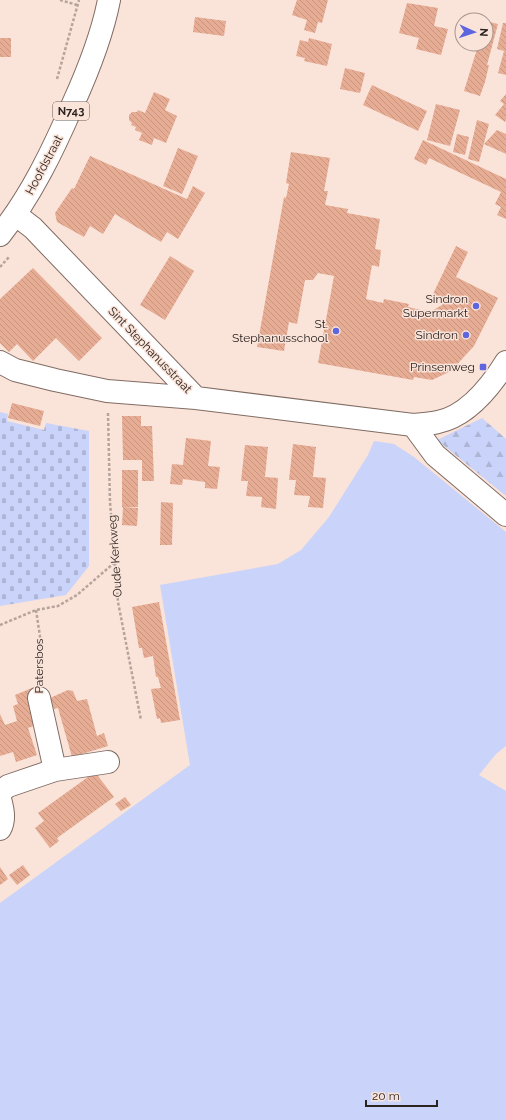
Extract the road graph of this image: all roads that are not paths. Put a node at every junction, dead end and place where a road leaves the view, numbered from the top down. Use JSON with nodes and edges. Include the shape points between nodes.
{"nodes":[{"id":1,"x":108,"y":0,"type":"edge"},
{"id":2,"x":16,"y":214,"type":"junction"},
{"id":3,"x":0,"y":235,"type":"edge"},
{"id":4,"x":0,"y":362,"type":"edge"},
{"id":5,"x":506,"y":362,"type":"edge"},
{"id":6,"x":196,"y":398,"type":"junction"},
{"id":7,"x":413,"y":425,"type":"junction"},
{"id":8,"x":506,"y":515,"type":"edge"},
{"id":9,"x":39,"y":698,"type":"road end"},
{"id":10,"x":108,"y":762,"type":"dead end"},
{"id":11,"x":55,"y":770,"type":"junction"},
{"id":12,"x":0,"y":792,"type":"edge"},
{"id":13,"x":0,"y":799,"type":"edge"},
{"id":14,"x":0,"y":829,"type":"edge"}],
"edges":[{"from":1,"to":2,"type":"street","name":"Hoofdstraat","number":"N743","via":[[91,63],[58,139]]},
{"from":2,"to":3,"type":"street","name":"Hoofdstraat","number":"N743"},
{"from":2,"to":6,"type":"street","name":"Sint Stephanusstraat","via":[[33,228]]},
{"from":4,"to":6,"type":"street","via":[[15,370],[108,390]]},
{"from":5,"to":7,"type":"street","via":[[495,379],[468,406],[448,419]]},
{"from":6,"to":7,"type":"street","name":"Sint Stephanusstraat"},
{"from":7,"to":8,"type":"street","via":[[435,455]]},
{"from":9,"to":11,"type":"street","name":"Patersbos"},
{"from":10,"to":11,"type":"street"},
{"from":11,"to":12,"type":"street","via":[[8,786]]},
{"from":13,"to":14,"type":"street","via":[[4,810],[3,825]]}]}
